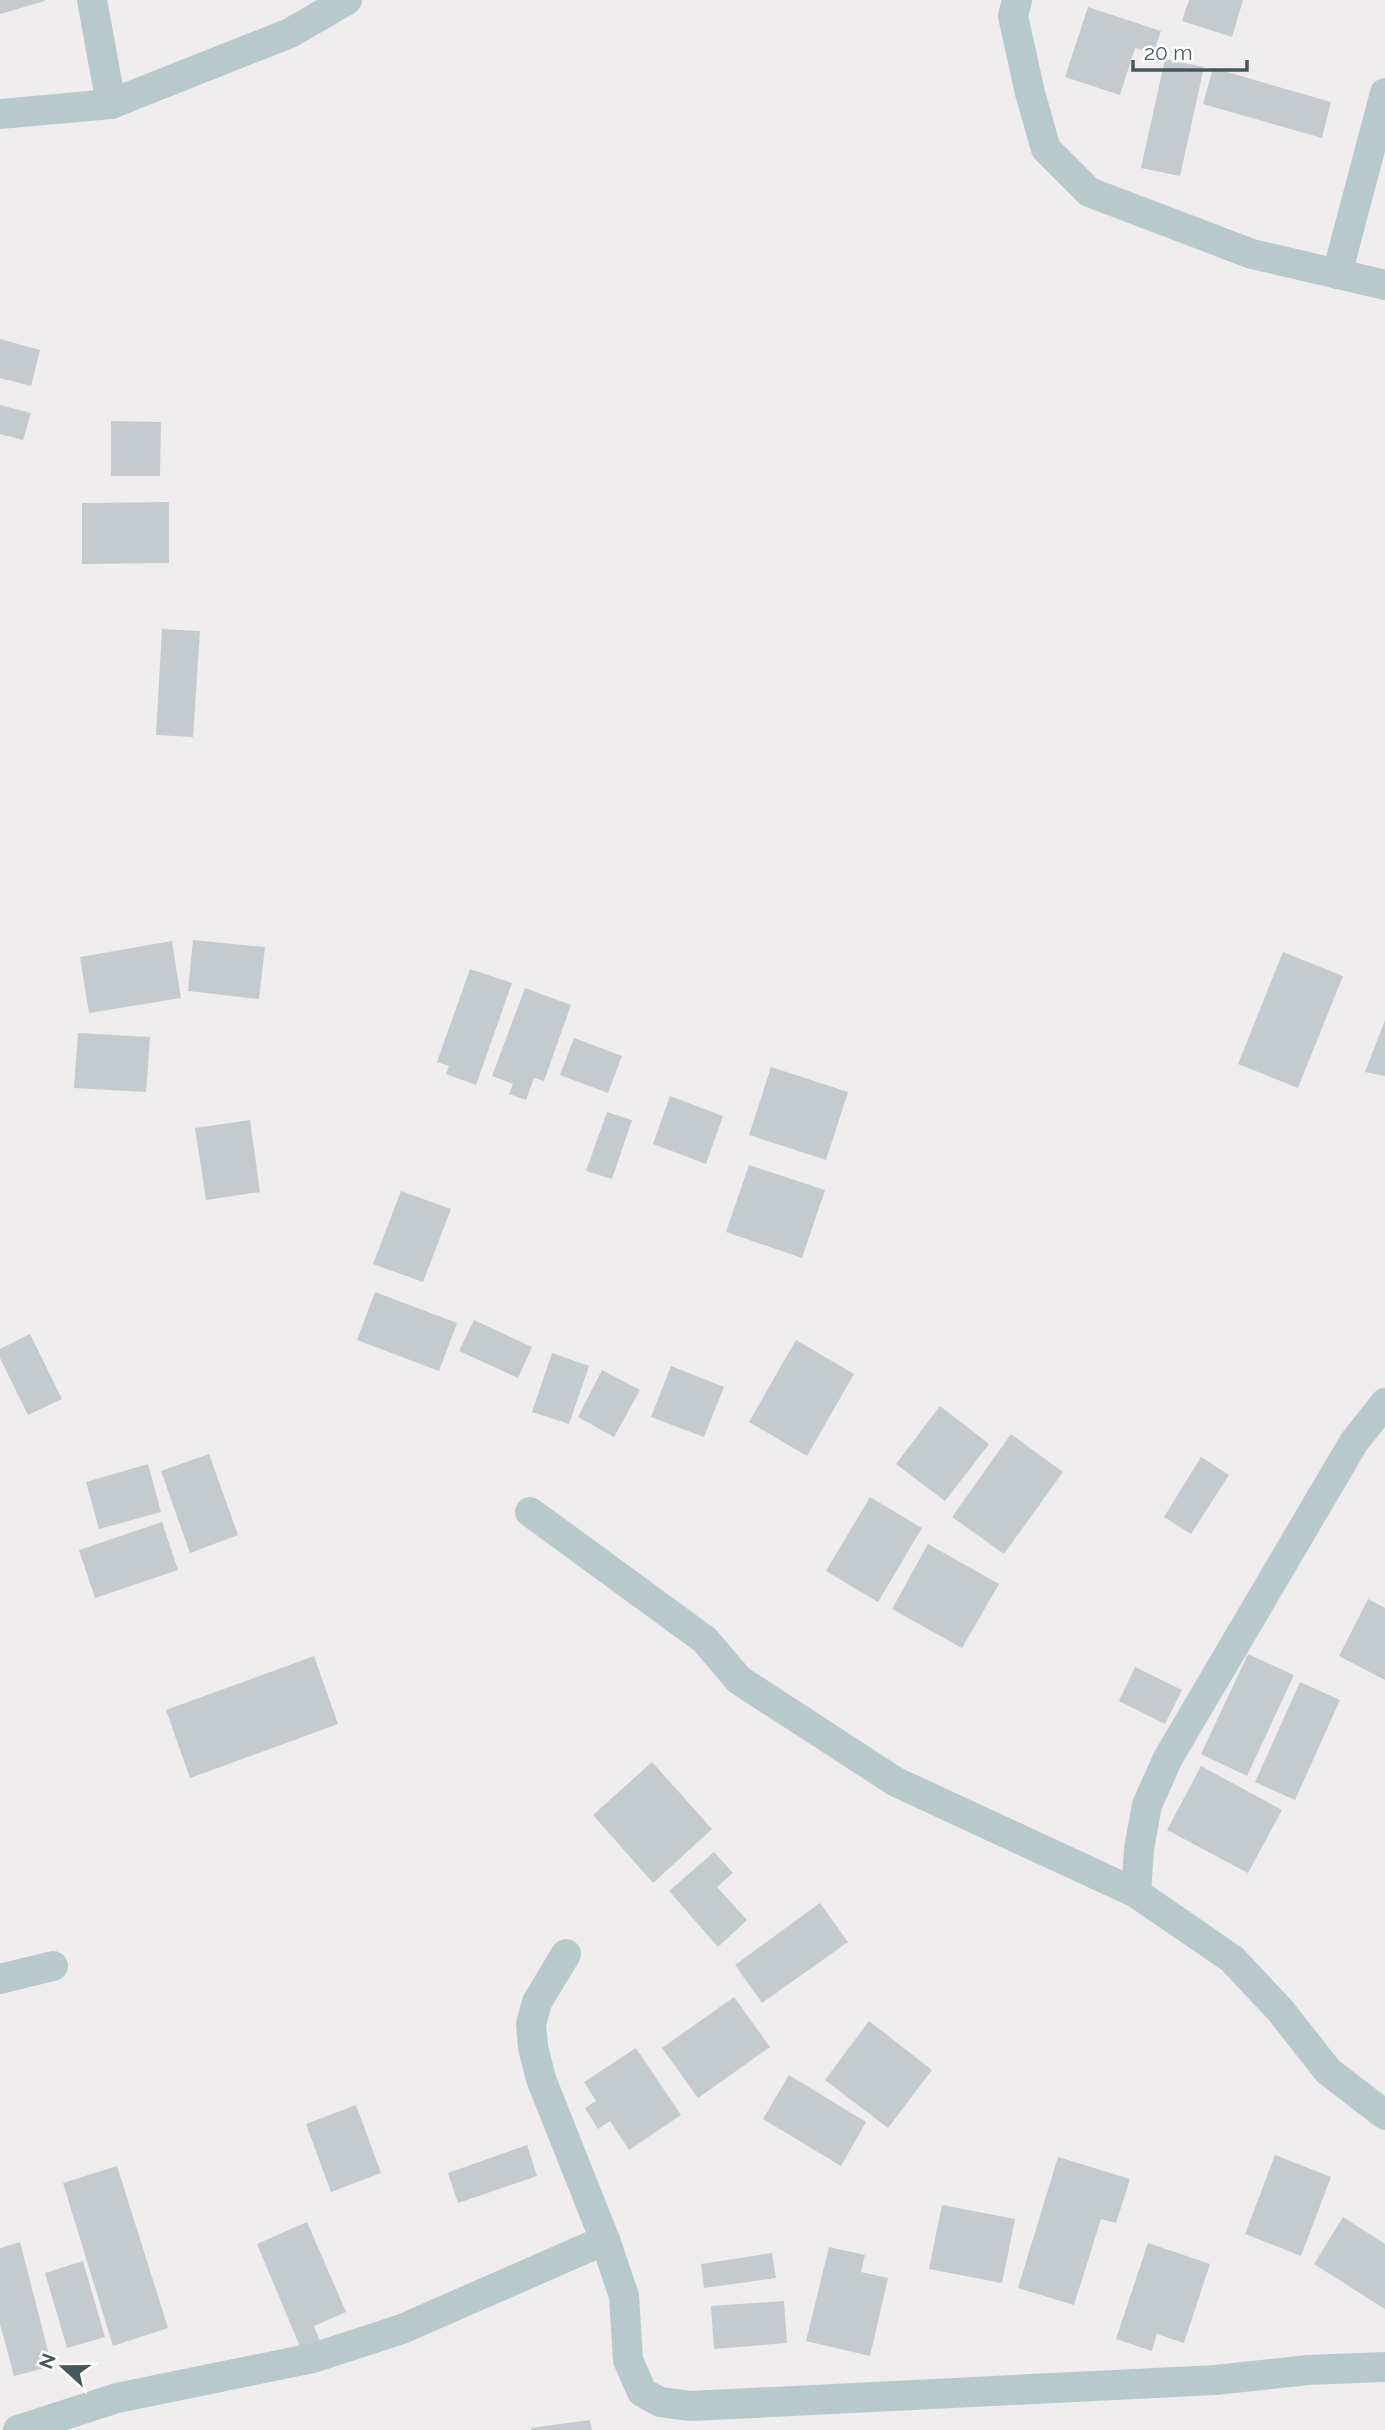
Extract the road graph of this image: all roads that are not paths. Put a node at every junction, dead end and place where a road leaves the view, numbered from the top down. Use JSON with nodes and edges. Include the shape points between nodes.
{"nodes":[{"id":1,"x":92,"y":0,"type":"edge"},
{"id":2,"x":346,"y":0,"type":"edge"},
{"id":3,"x":1017,"y":0,"type":"edge"},
{"id":4,"x":1385,"y":93,"type":"edge"},
{"id":5,"x":111,"y":104,"type":"junction"},
{"id":6,"x":0,"y":114,"type":"edge"},
{"id":7,"x":1337,"y":274,"type":"junction"},
{"id":8,"x":1385,"y":285,"type":"edge"},
{"id":9,"x":1385,"y":1404,"type":"edge"},
{"id":10,"x":530,"y":1512,"type":"dead end"},
{"id":11,"x":1136,"y":1893,"type":"junction"},
{"id":12,"x":566,"y":1954,"type":"dead end"},
{"id":13,"x":53,"y":1966,"type":"dead end"},
{"id":14,"x":0,"y":1979,"type":"edge"},
{"id":15,"x":1385,"y":2115,"type":"edge"},
{"id":16,"x":605,"y":2240,"type":"junction"},
{"id":17,"x":1385,"y":2367,"type":"edge"},
{"id":18,"x":18,"y":2430,"type":"edge"}],
"edges":[{"from":1,"to":5,"type":"street"},
{"from":2,"to":5,"type":"street","via":[[290,33]]},
{"from":3,"to":7,"type":"street","via":[[1013,16],[1046,149],[1089,192],[1252,254]]},
{"from":4,"to":7,"type":"street"},
{"from":5,"to":6,"type":"street"},
{"from":7,"to":8,"type":"street"},
{"from":9,"to":11,"type":"street","via":[[1354,1442],[1168,1758],[1147,1805]]},
{"from":10,"to":11,"type":"street","via":[[705,1640],[739,1680],[896,1782]]},
{"from":11,"to":15,"type":"street","via":[[1232,1959],[1328,2071]]},
{"from":12,"to":16,"type":"street","via":[[537,2002],[531,2024],[533,2047],[541,2079]]},
{"from":13,"to":14,"type":"street"},
{"from":16,"to":17,"type":"street","via":[[624,2296],[628,2360],[642,2392],[660,2402],[691,2406]]},
{"from":16,"to":18,"type":"street","via":[[402,2329],[325,2354],[117,2398]]}]}
